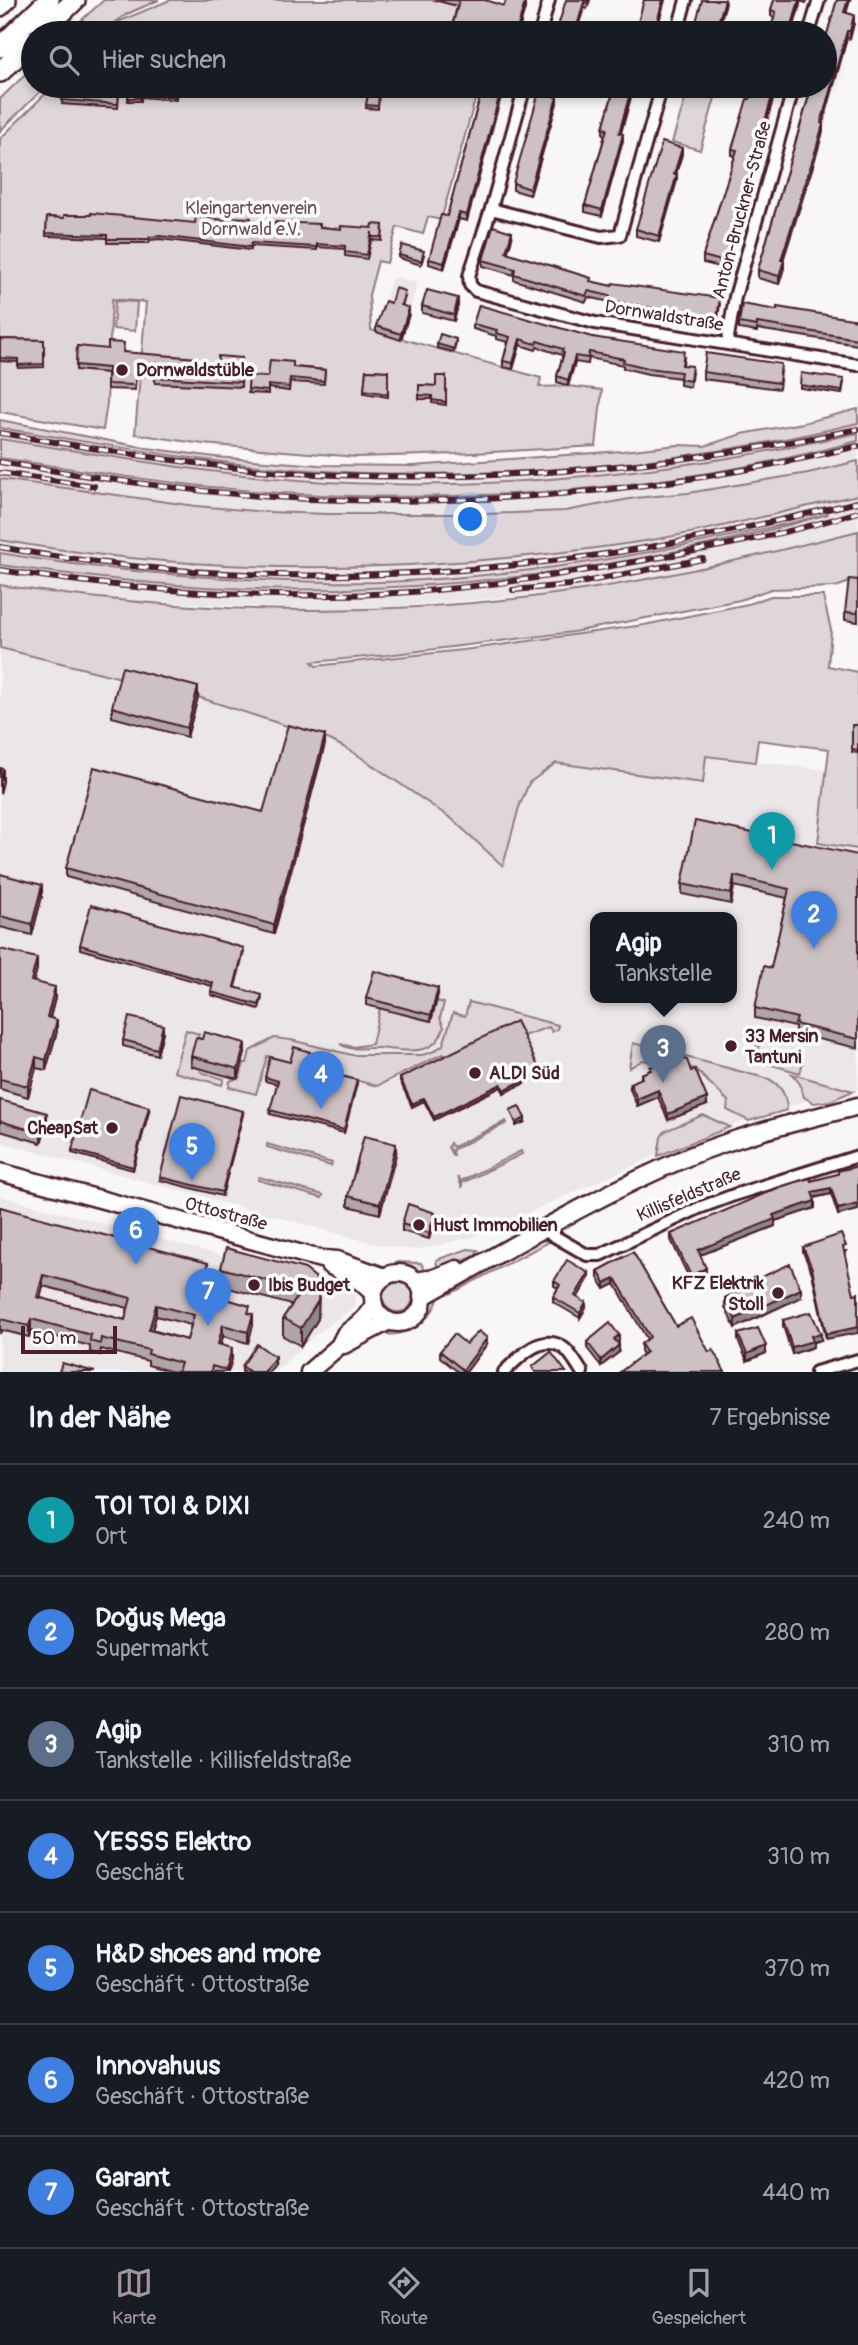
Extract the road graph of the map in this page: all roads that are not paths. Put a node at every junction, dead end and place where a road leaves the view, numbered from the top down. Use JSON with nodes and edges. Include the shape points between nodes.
{"nodes":[{"id":1,"x":6,"y":0,"type":"edge"},
{"id":2,"x":49,"y":0,"type":"edge"},
{"id":3,"x":75,"y":0,"type":"edge"},
{"id":4,"x":85,"y":0,"type":"edge"},
{"id":5,"x":549,"y":0,"type":"edge"},
{"id":6,"x":686,"y":0,"type":"edge"},
{"id":7,"x":819,"y":0,"type":"edge"},
{"id":8,"x":0,"y":6,"type":"edge"},
{"id":9,"x":27,"y":21,"type":"edge"},
{"id":10,"x":54,"y":21,"type":"edge"},
{"id":11,"x":58,"y":21,"type":"edge"},
{"id":12,"x":543,"y":21,"type":"edge"},
{"id":13,"x":680,"y":21,"type":"edge"},
{"id":14,"x":813,"y":21,"type":"edge"},
{"id":15,"x":21,"y":27,"type":"edge"},
{"id":16,"x":0,"y":47,"type":"edge"},
{"id":17,"x":21,"y":53,"type":"edge"},
{"id":18,"x":0,"y":72,"type":"edge"},
{"id":19,"x":523,"y":98,"type":"edge"},
{"id":20,"x":659,"y":98,"type":"edge"},
{"id":21,"x":791,"y":98,"type":"edge"},
{"id":22,"x":491,"y":209,"type":"junction"},
{"id":23,"x":727,"y":343,"type":"junction"},
{"id":24,"x":858,"y":365,"type":"edge"},
{"id":25,"x":858,"y":1106,"type":"edge"},
{"id":26,"x":858,"y":1156,"type":"edge"},
{"id":27,"x":0,"y":1172,"type":"edge"},
{"id":28,"x":542,"y":1229,"type":"junction"},
{"id":29,"x":321,"y":1259,"type":"junction"},
{"id":30,"x":478,"y":1263,"type":"junction"},
{"id":31,"x":385,"y":1277,"type":"junction"},
{"id":32,"x":415,"y":1281,"type":"junction"},
{"id":33,"x":422,"y":1297,"type":"junction"},
{"id":34,"x":374,"y":1299,"type":"junction"},
{"id":35,"x":389,"y":1321,"type":"junction"},
{"id":36,"x":338,"y":1346,"type":"junction"},
{"id":37,"x":858,"y":1360,"type":"edge"},
{"id":38,"x":309,"y":1372,"type":"edge"},
{"id":39,"x":504,"y":1372,"type":"edge"},
{"id":40,"x":582,"y":1372,"type":"edge"},
{"id":41,"x":816,"y":1372,"type":"edge"}],
"edges":[{"from":1,"to":8,"type":"highway"},
{"from":2,"to":9,"type":"highway"},
{"from":3,"to":10,"type":"highway"},
{"from":4,"to":11,"type":"highway"},
{"from":5,"to":12,"type":"street"},
{"from":6,"to":13,"type":"street"},
{"from":7,"to":14,"type":"street"},
{"from":15,"to":16,"type":"highway"},
{"from":17,"to":18,"type":"highway"},
{"from":19,"to":22,"type":"street"},
{"from":20,"to":22,"type":"street","via":[[620,235],[601,237]]},
{"from":21,"to":23,"type":"street","name":"Anton-Bruckner-Straße","via":[[735,297]]},
{"from":22,"to":23,"type":"street","name":"Dornwaldstraße","via":[[469,276],[476,291],[594,323]]},
{"from":23,"to":24,"type":"street","name":"Dornwaldstraße"},
{"from":25,"to":28,"type":"main road","name":"Killisfeldstraße","via":[[762,1131],[689,1157]]},
{"from":26,"to":28,"type":"street","name":"Killisfeldstraße","via":[[699,1208],[600,1255],[587,1255]]},
{"from":27,"to":29,"type":"main road","name":"Ottostraße"},
{"from":28,"to":30,"type":"main road","name":"Killisfeldstraße"},
{"from":29,"to":31,"type":"main road","name":"Ottostraße"},
{"from":29,"to":34,"type":"main road","name":"Ottostraße","via":[[361,1282]]},
{"from":30,"to":32,"type":"main road","name":"Killisfeldstraße"},
{"from":30,"to":33,"type":"main road","name":"Killisfeldstraße","via":[[467,1274]]},
{"from":31,"to":32,"type":"main road","via":[[400,1273]]},
{"from":31,"to":34,"type":"main road","via":[[379,1281]]},
{"from":32,"to":33,"type":"main road"},
{"from":33,"to":35,"type":"main road","via":[[420,1308],[410,1319]]},
{"from":34,"to":35,"type":"main road","via":[[380,1315]]},
{"from":34,"to":36,"type":"main road","via":[[364,1319]]},
{"from":35,"to":36,"type":"main road"},
{"from":36,"to":38,"type":"main road"},
{"from":37,"to":41,"type":"street"},
{"from":39,"to":40,"type":"street","via":[[541,1343],[565,1349]]}]}
